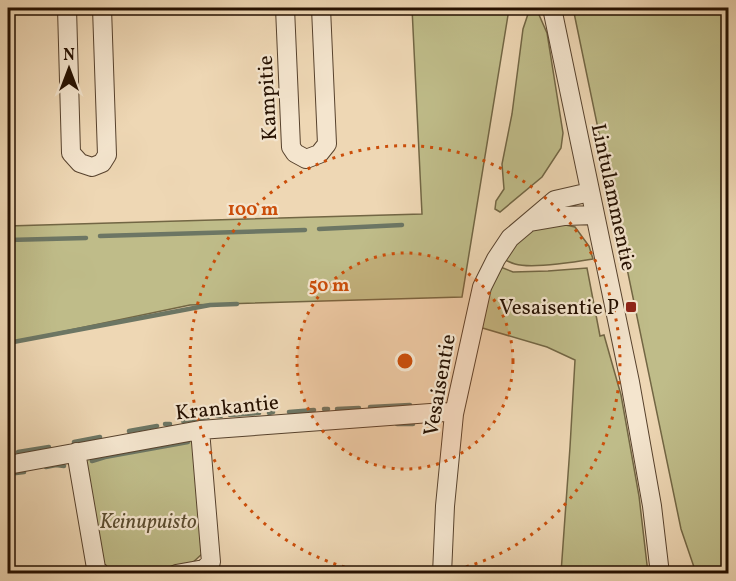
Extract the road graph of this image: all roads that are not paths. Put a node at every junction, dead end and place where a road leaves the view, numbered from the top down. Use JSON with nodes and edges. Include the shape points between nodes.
{"nodes":[{"id":1,"x":67,"y":8,"type":"edge"},
{"id":2,"x":102,"y":8,"type":"edge"},
{"id":3,"x":285,"y":8,"type":"edge"},
{"id":4,"x":321,"y":8,"type":"edge"},
{"id":5,"x":552,"y":8,"type":"edge"},
{"id":6,"x":590,"y":192,"type":"junction"},
{"id":7,"x":595,"y":215,"type":"junction"},
{"id":8,"x":529,"y":223,"type":"junction"},
{"id":9,"x":454,"y":414,"type":"junction"},
{"id":10,"x":200,"y":430,"type":"junction"},
{"id":11,"x":76,"y":452,"type":"junction"},
{"id":12,"x":8,"y":465,"type":"edge"},
{"id":13,"x":101,"y":573,"type":"edge"},
{"id":14,"x":176,"y":573,"type":"edge"},
{"id":15,"x":442,"y":573,"type":"edge"},
{"id":16,"x":660,"y":573,"type":"edge"}],
"edges":[{"from":1,"to":2,"type":"street","via":[[71,153],[80,163],[92,167],[102,163],[107,155]]},
{"from":3,"to":4,"type":"street","name":"Kampitie","via":[[291,147],[306,159],[319,154],[327,144]]},
{"from":5,"to":6,"type":"street","name":"Lintulammentie"},
{"from":6,"to":7,"type":"street","name":"Lintulammentie"},
{"from":6,"to":8,"type":"street","name":"Vesaisentie","via":[[555,200]]},
{"from":7,"to":8,"type":"street"},
{"from":7,"to":16,"type":"street","name":"Lintulammentie","via":[[630,382]]},
{"from":8,"to":9,"type":"street","name":"Vesaisentie","via":[[510,238],[482,287]]},
{"from":9,"to":10,"type":"street","name":"Krankantie"},
{"from":9,"to":15,"type":"street","name":"Vesaisentie"},
{"from":10,"to":11,"type":"street","name":"Krankantie"},
{"from":10,"to":14,"type":"street","via":[[211,562],[204,569]]},
{"from":11,"to":12,"type":"street","name":"Krankantie"},
{"from":11,"to":13,"type":"street","via":[[96,568]]}]}
